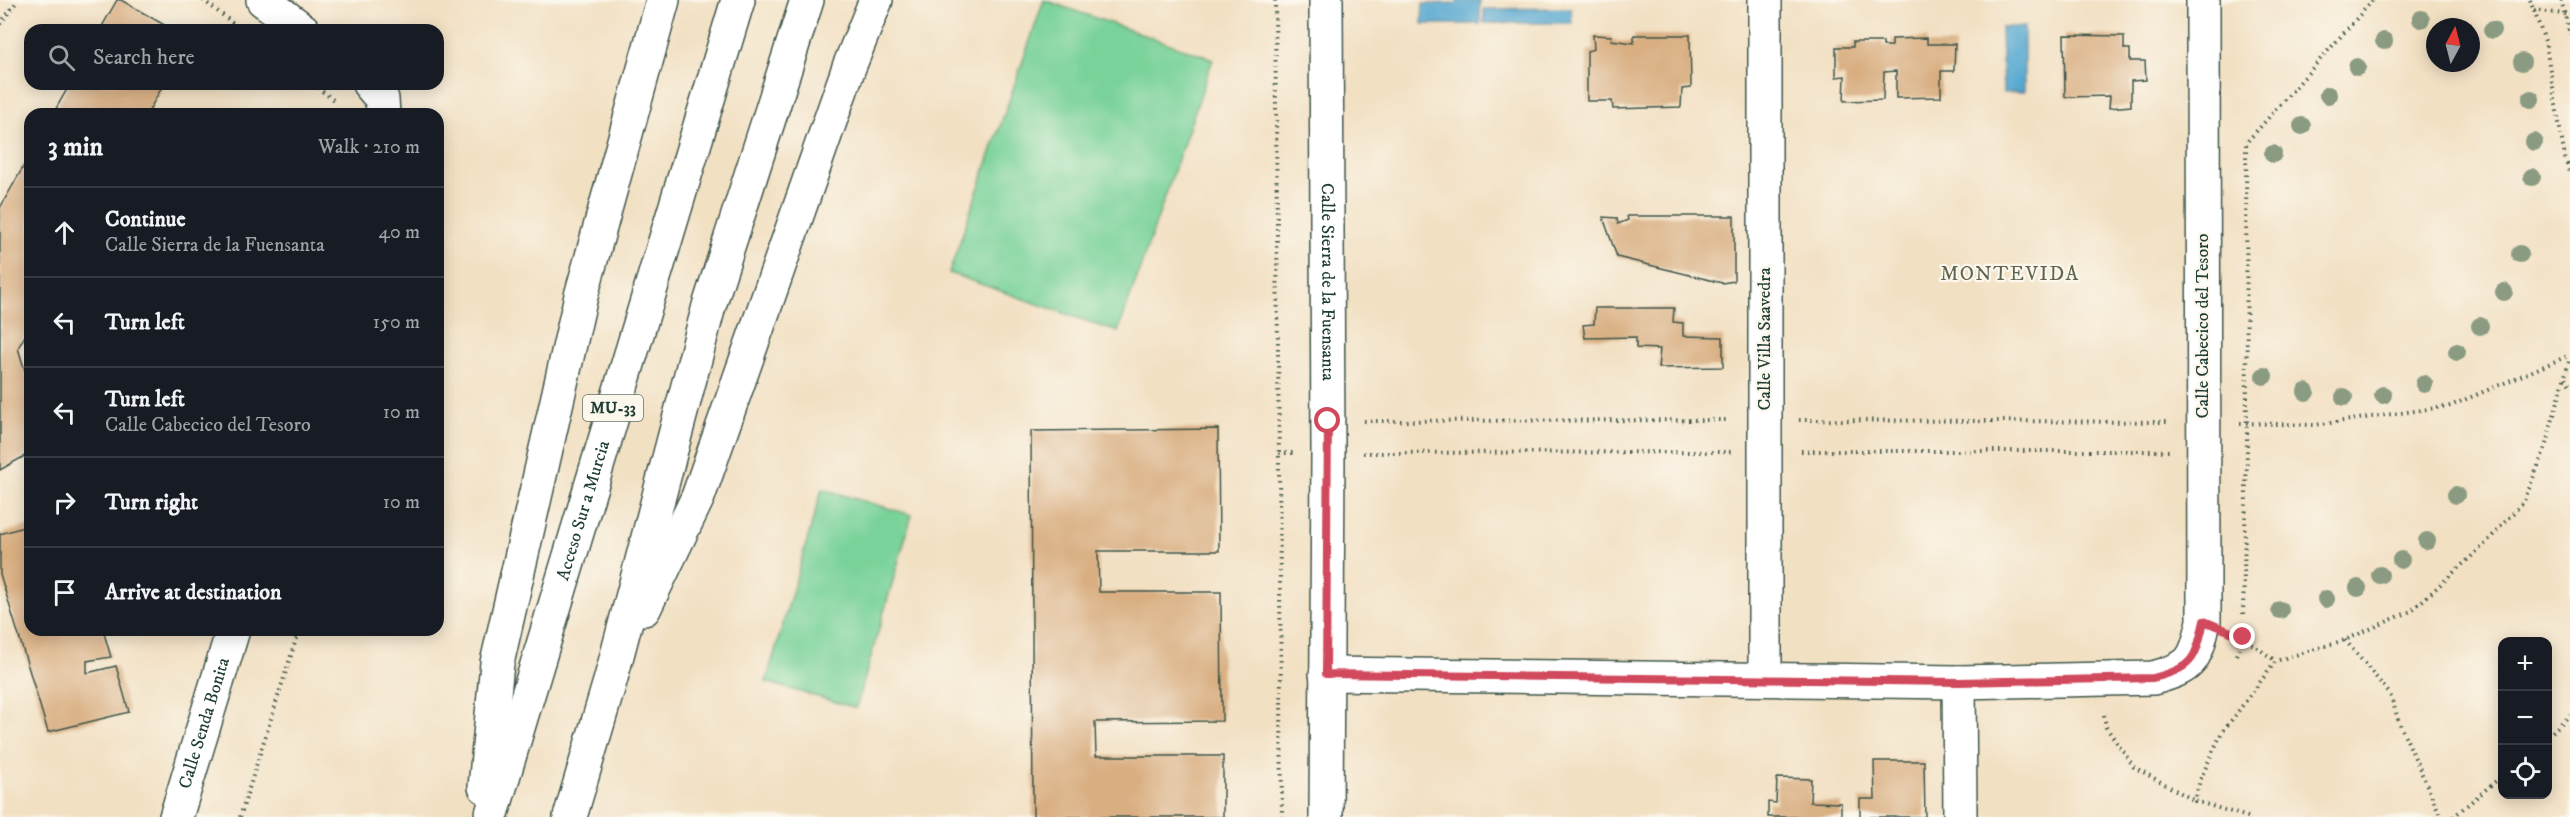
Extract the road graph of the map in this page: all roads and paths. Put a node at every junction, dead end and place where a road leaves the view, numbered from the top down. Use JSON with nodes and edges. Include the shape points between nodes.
{"nodes":[{"id":1,"x":18,"y":0,"type":"edge"},
{"id":2,"x":202,"y":0,"type":"edge"},
{"id":3,"x":263,"y":0,"type":"edge"},
{"id":4,"x":663,"y":0,"type":"edge"},
{"id":5,"x":738,"y":0,"type":"edge"},
{"id":6,"x":807,"y":0,"type":"edge"},
{"id":7,"x":876,"y":0,"type":"edge"},
{"id":8,"x":1275,"y":0,"type":"edge"},
{"id":9,"x":1326,"y":0,"type":"edge"},
{"id":10,"x":1765,"y":0,"type":"edge"},
{"id":11,"x":2203,"y":0,"type":"edge"},
{"id":12,"x":2530,"y":0,"type":"edge"},
{"id":13,"x":2561,"y":0,"type":"edge"},
{"id":14,"x":2534,"y":10,"type":"junction"},
{"id":15,"x":2567,"y":15,"type":"edge"},
{"id":16,"x":0,"y":24,"type":"edge"},
{"id":17,"x":234,"y":24,"type":"edge"},
{"id":18,"x":295,"y":24,"type":"edge"},
{"id":19,"x":2570,"y":35,"type":"edge"},
{"id":20,"x":320,"y":90,"type":"edge"},
{"id":21,"x":374,"y":90,"type":"edge"},
{"id":22,"x":341,"y":108,"type":"edge"},
{"id":23,"x":383,"y":108,"type":"edge"},
{"id":24,"x":2570,"y":171,"type":"edge"},
{"id":25,"x":2570,"y":356,"type":"edge"},
{"id":26,"x":2565,"y":377,"type":"junction"},
{"id":27,"x":2570,"y":385,"type":"edge"},
{"id":28,"x":2246,"y":423,"type":"dead end"},
{"id":29,"x":231,"y":636,"type":"edge"},
{"id":30,"x":297,"y":636,"type":"edge"},
{"id":31,"x":2200,"y":636,"type":"junction"},
{"id":32,"x":2345,"y":640,"type":"junction"},
{"id":33,"x":2276,"y":661,"type":"junction"},
{"id":34,"x":1326,"y":674,"type":"junction"},
{"id":35,"x":611,"y":678,"type":"junction"},
{"id":36,"x":1765,"y":679,"type":"junction"},
{"id":37,"x":2103,"y":679,"type":"junction"},
{"id":38,"x":1959,"y":682,"type":"junction"},
{"id":39,"x":2570,"y":715,"type":"edge"},
{"id":40,"x":2552,"y":731,"type":"edge"},
{"id":41,"x":2498,"y":779,"type":"edge"},
{"id":42,"x":2195,"y":801,"type":"junction"},
{"id":43,"x":176,"y":817,"type":"edge"},
{"id":44,"x":240,"y":817,"type":"edge"},
{"id":45,"x":482,"y":817,"type":"edge"},
{"id":46,"x":491,"y":817,"type":"edge"},
{"id":47,"x":570,"y":817,"type":"edge"},
{"id":48,"x":1282,"y":817,"type":"edge"},
{"id":49,"x":1326,"y":817,"type":"edge"},
{"id":50,"x":1960,"y":817,"type":"edge"},
{"id":51,"x":2248,"y":817,"type":"edge"},
{"id":52,"x":2441,"y":817,"type":"edge"},
{"id":53,"x":2453,"y":817,"type":"edge"}],
"edges":[{"from":1,"to":16,"type":"path"},
{"from":2,"to":17,"type":"path"},
{"from":3,"to":18,"type":"main road"},
{"from":4,"to":45,"type":"main road","via":[[581,296],[497,663]]},
{"from":5,"to":46,"type":"main road","name":"Acceso Sur a Murcia","number":"MU-33"},
{"from":6,"to":35,"type":"main road","via":[[709,306]]},
{"from":7,"to":35,"type":"main road","via":[[698,497]]},
{"from":8,"to":48,"type":"path"},
{"from":9,"to":34,"type":"main road","name":"Calle Sierra de la Fuensanta"},
{"from":10,"to":36,"type":"main road","name":"Calle Villa Saavedra"},
{"from":11,"to":31,"type":"main road","name":"Calle Cabecico del Tesoro"},
{"from":12,"to":14,"type":"path"},
{"from":13,"to":15,"type":"path"},
{"from":14,"to":15,"type":"path"},
{"from":14,"to":24,"type":"path","via":[[2545,41]]},
{"from":15,"to":19,"type":"path"},
{"from":20,"to":22,"type":"path"},
{"from":21,"to":23,"type":"main road","via":[[382,99]]},
{"from":25,"to":26,"type":"path"},
{"from":25,"to":28,"type":"path","via":[[2450,405],[2315,425]]},
{"from":26,"to":27,"type":"path"},
{"from":26,"to":32,"type":"path","via":[[2544,451],[2524,501],[2484,545],[2411,611]]},
{"from":29,"to":43,"type":"main road","name":"Calle Senda Bonita"},
{"from":30,"to":44,"type":"path"},
{"from":31,"to":33,"type":"path","via":[[2243,637]]},
{"from":31,"to":37,"type":"main road","via":[[2181,671],[2153,678]]},
{"from":32,"to":33,"type":"path"},
{"from":32,"to":52,"type":"path","via":[[2390,694]]},
{"from":33,"to":42,"type":"path","via":[[2221,734]]},
{"from":34,"to":36,"type":"main road"},
{"from":34,"to":49,"type":"main road","name":"Calle Sierra de la Fuensanta"},
{"from":35,"to":47,"type":"main road"},
{"from":36,"to":38,"type":"main road"},
{"from":37,"to":38,"type":"main road"},
{"from":37,"to":42,"type":"path","via":[[2106,727],[2134,767]]},
{"from":38,"to":50,"type":"main road"},
{"from":39,"to":40,"type":"path"},
{"from":41,"to":53,"type":"path"},
{"from":42,"to":51,"type":"path"}]}
